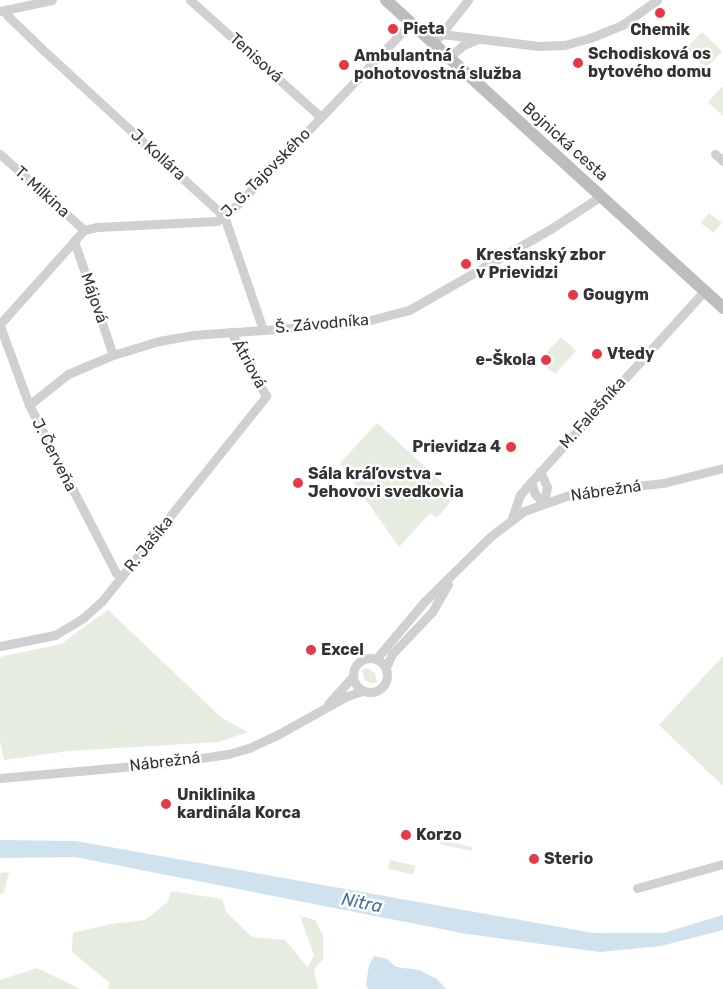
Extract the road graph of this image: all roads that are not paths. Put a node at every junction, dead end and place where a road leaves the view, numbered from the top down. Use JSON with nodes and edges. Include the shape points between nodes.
{"nodes":[{"id":1,"x":52,"y":0,"type":"edge"},
{"id":2,"x":190,"y":0,"type":"edge"},
{"id":3,"x":386,"y":0,"type":"edge"},
{"id":4,"x":468,"y":0,"type":"edge"},
{"id":5,"x":657,"y":0,"type":"edge"},
{"id":6,"x":3,"y":11,"type":"edge"},
{"id":7,"x":411,"y":23,"type":"junction"},
{"id":8,"x":438,"y":39,"type":"junction"},
{"id":9,"x":478,"y":39,"type":"junction"},
{"id":10,"x":449,"y":58,"type":"junction"},
{"id":11,"x":321,"y":117,"type":"junction"},
{"id":12,"x":0,"y":154,"type":"edge"},
{"id":13,"x":715,"y":154,"type":"dead end"},
{"id":14,"x":723,"y":162,"type":"edge"},
{"id":15,"x":601,"y":196,"type":"junction"},
{"id":16,"x":224,"y":216,"type":"junction"},
{"id":17,"x":84,"y":230,"type":"junction"},
{"id":18,"x":74,"y":240,"type":"junction"},
{"id":19,"x":704,"y":291,"type":"junction"},
{"id":20,"x":723,"y":308,"type":"edge"},
{"id":21,"x":0,"y":325,"type":"edge"},
{"id":22,"x":263,"y":330,"type":"junction"},
{"id":23,"x":231,"y":332,"type":"junction"},
{"id":24,"x":113,"y":355,"type":"junction"},
{"id":25,"x":266,"y":396,"type":"joint"},
{"id":26,"x":29,"y":405,"type":"junction"},
{"id":27,"x":723,"y":468,"type":"edge"},
{"id":28,"x":540,"y":471,"type":"junction"},
{"id":29,"x":531,"y":482,"type":"junction"},
{"id":30,"x":544,"y":503,"type":"junction"},
{"id":31,"x":512,"y":518,"type":"junction"},
{"id":32,"x":454,"y":574,"type":"junction"},
{"id":33,"x":122,"y":578,"type":"junction"},
{"id":34,"x":0,"y":646,"type":"edge"},
{"id":35,"x":376,"y":659,"type":"junction"},
{"id":36,"x":386,"y":667,"type":"junction"},
{"id":37,"x":353,"y":676,"type":"junction"},
{"id":38,"x":362,"y":690,"type":"junction"},
{"id":39,"x":321,"y":711,"type":"junction"},
{"id":40,"x":0,"y":778,"type":"edge"},
{"id":41,"x":723,"y":864,"type":"edge"},
{"id":42,"x":637,"y":888,"type":"dead end"}],
"edges":[{"from":1,"to":6,"type":"street"},
{"from":2,"to":11,"type":"street","name":"Tenisová"},
{"from":3,"to":7,"type":"street","name":"Bojnická cesta"},
{"from":4,"to":8,"type":"street"},
{"from":5,"to":9,"type":"street","via":[[622,25],[564,45],[538,46]]},
{"from":6,"to":16,"type":"street","name":"J. Kollára"},
{"from":7,"to":8,"type":"street","name":"Bojnická cesta"},
{"from":7,"to":11,"type":"street","name":"J. G. Tajovského"},
{"from":8,"to":9,"type":"street"},
{"from":8,"to":10,"type":"street","name":"Bojnická cesta"},
{"from":9,"to":10,"type":"street","via":[[462,46]]},
{"from":10,"to":15,"type":"street","name":"Bojnická cesta"},
{"from":11,"to":16,"type":"street","name":"J. G. Tajovského"},
{"from":12,"to":17,"type":"street","name":"T. Milkina"},
{"from":13,"to":14,"type":"street"},
{"from":15,"to":19,"type":"street","name":"Bojnická cesta"},
{"from":15,"to":22,"type":"street","name":"Š. Závodníka","via":[[591,205],[409,310],[359,323]]},
{"from":16,"to":17,"type":"street","name":"J. G. Tajovského","via":[[217,221]]},
{"from":16,"to":22,"type":"street","name":"J. Kollára"},
{"from":17,"to":18,"type":"street"},
{"from":18,"to":21,"type":"street"},
{"from":18,"to":24,"type":"street","name":"Májová"},
{"from":19,"to":20,"type":"street","name":"Bojnická cesta"},
{"from":19,"to":28,"type":"street","name":"M. Falešníka"},
{"from":21,"to":26,"type":"street","name":"J. Červeňa"},
{"from":22,"to":23,"type":"street","name":"Š. Závodníka"},
{"from":23,"to":24,"type":"street","name":"Š. Závodníka","via":[[159,341]]},
{"from":23,"to":25,"type":"street","name":"Átriová"},
{"from":24,"to":26,"type":"street","name":"Š. Závodníka","via":[[68,374]]},
{"from":25,"to":33,"type":"street","name":"R. Jašíka"},
{"from":26,"to":33,"type":"street","name":"J. Červeňa","via":[[116,573]]},
{"from":27,"to":30,"type":"street","name":"Nábrežná","via":[[663,483],[578,492]]},
{"from":28,"to":29,"type":"street","name":"M. Falešníka"},
{"from":28,"to":30,"type":"street","via":[[547,486]]},
{"from":29,"to":30,"type":"street","via":[[535,494]]},
{"from":29,"to":31,"type":"street","name":"M. Falešníka","via":[[520,495]]},
{"from":30,"to":31,"type":"street","name":"Nábrežná"},
{"from":31,"to":32,"type":"street","name":"Nábrežná"},
{"from":32,"to":35,"type":"street","name":"Nábrežná","via":[[424,602]]},
{"from":32,"to":36,"type":"street","name":"Nábrežná","via":[[432,612],[392,654]]},
{"from":33,"to":34,"type":"street","name":"R. Jašíka","via":[[102,601],[55,635]]},
{"from":35,"to":36,"type":"street"},
{"from":35,"to":37,"type":"street","name":"Nábrežná","via":[[360,661]]},
{"from":36,"to":38,"type":"street","name":"Nábrežná","via":[[387,679],[383,687],[373,692]]},
{"from":37,"to":38,"type":"street"},
{"from":37,"to":39,"type":"street","name":"Nábrežná"},
{"from":38,"to":39,"type":"street","name":"Nábrežná"},
{"from":39,"to":40,"type":"street","name":"Nábrežná","via":[[277,736],[228,754],[168,763]]},
{"from":41,"to":42,"type":"street"}]}
